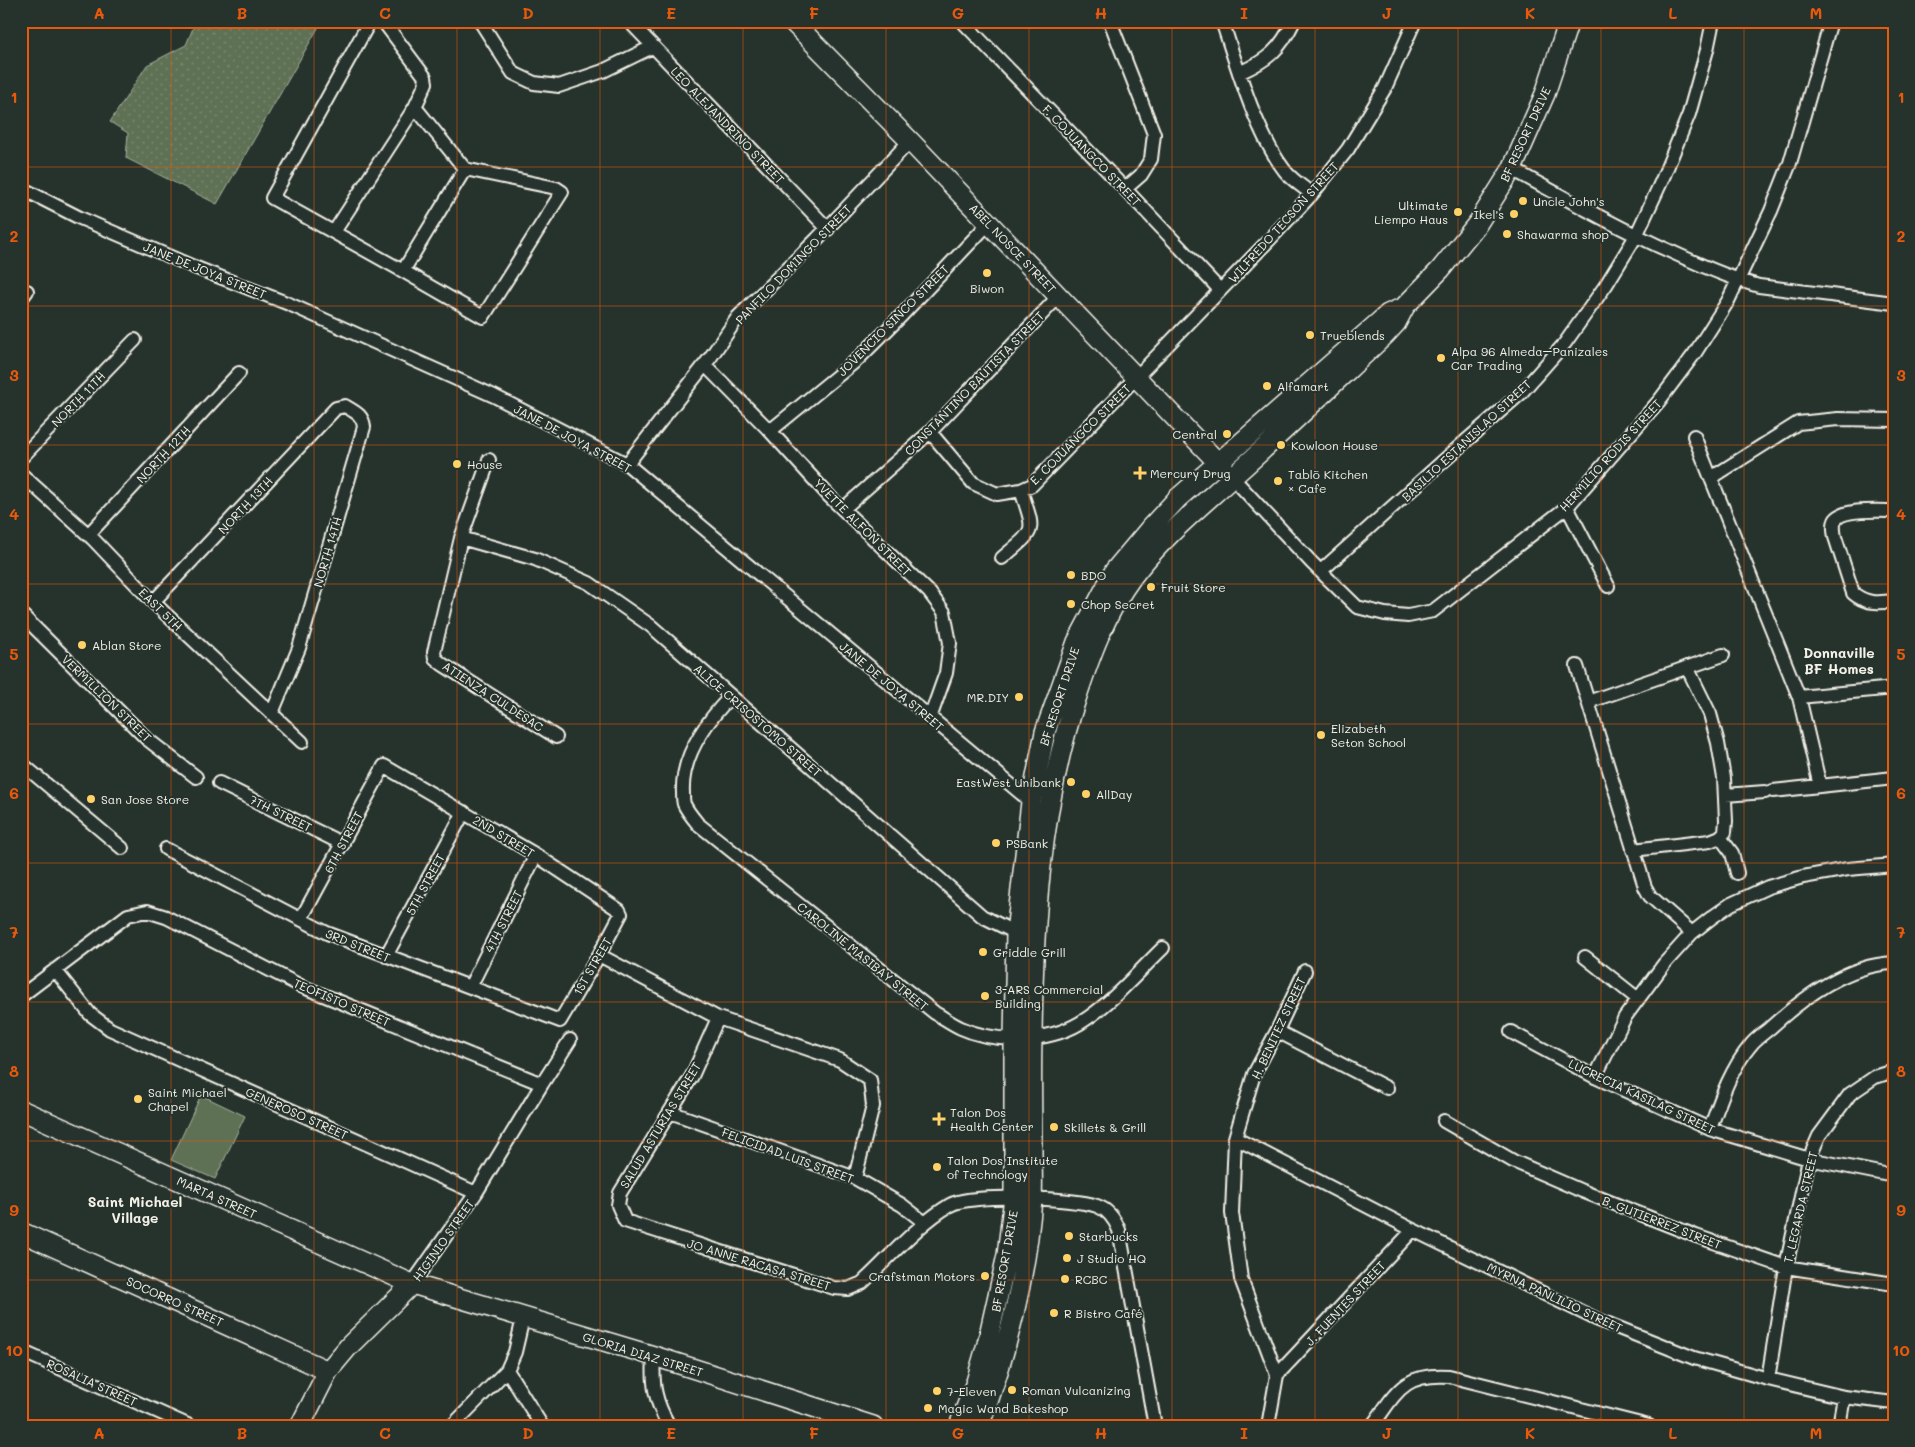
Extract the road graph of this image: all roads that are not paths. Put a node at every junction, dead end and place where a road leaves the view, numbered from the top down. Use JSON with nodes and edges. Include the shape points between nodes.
{"nodes":[{"id":1,"x":370,"y":21,"type":"edge"},
{"id":2,"x":383,"y":21,"type":"edge"},
{"id":3,"x":480,"y":21,"type":"edge"},
{"id":4,"x":629,"y":21,"type":"edge"},
{"id":5,"x":792,"y":21,"type":"edge"},
{"id":6,"x":962,"y":21,"type":"edge"},
{"id":7,"x":1110,"y":21,"type":"edge"},
{"id":8,"x":1222,"y":21,"type":"edge"},
{"id":9,"x":1294,"y":21,"type":"edge"},
{"id":10,"x":1415,"y":21,"type":"edge"},
{"id":11,"x":1569,"y":21,"type":"edge"},
{"id":12,"x":1713,"y":21,"type":"edge"},
{"id":13,"x":1831,"y":21,"type":"edge"},
{"id":14,"x":652,"y":47,"type":"junction"},
{"id":15,"x":1239,"y":73,"type":"junction"},
{"id":16,"x":415,"y":107,"type":"junction"},
{"id":17,"x":910,"y":141,"type":"junction"},
{"id":18,"x":465,"y":169,"type":"junction"},
{"id":19,"x":1512,"y":169,"type":"junction"},
{"id":20,"x":21,"y":188,"type":"edge"},
{"id":21,"x":1125,"y":189,"type":"junction"},
{"id":22,"x":1312,"y":194,"type":"junction"},
{"id":23,"x":988,"y":224,"type":"junction"},
{"id":24,"x":828,"y":228,"type":"junction"},
{"id":25,"x":334,"y":232,"type":"junction"},
{"id":26,"x":1636,"y":236,"type":"junction"},
{"id":27,"x":404,"y":271,"type":"junction"},
{"id":28,"x":1739,"y":281,"type":"junction"},
{"id":29,"x":1220,"y":290,"type":"junction"},
{"id":30,"x":1059,"y":296,"type":"junction"},
{"id":31,"x":1894,"y":303,"type":"edge"},
{"id":32,"x":1405,"y":306,"type":"junction"},
{"id":33,"x":135,"y":340,"type":"dead end"},
{"id":34,"x":705,"y":365,"type":"junction"},
{"id":35,"x":239,"y":373,"type":"dead end"},
{"id":36,"x":1136,"y":378,"type":"junction"},
{"id":37,"x":336,"y":408,"type":"joint"},
{"id":38,"x":1894,"y":420,"type":"edge"},
{"id":39,"x":770,"y":431,"type":"junction"},
{"id":40,"x":930,"y":432,"type":"junction"},
{"id":41,"x":1694,"y":436,"type":"dead end"},
{"id":42,"x":21,"y":458,"type":"edge"},
{"id":43,"x":489,"y":460,"type":"dead end"},
{"id":44,"x":1217,"y":463,"type":"junction"},
{"id":45,"x":627,"y":464,"type":"junction"},
{"id":46,"x":21,"y":474,"type":"edge"},
{"id":47,"x":1232,"y":478,"type":"junction"},
{"id":48,"x":1711,"y":478,"type":"junction"},
{"id":49,"x":1021,"y":490,"type":"junction"},
{"id":50,"x":1567,"y":507,"type":"junction"},
{"id":51,"x":842,"y":509,"type":"junction"},
{"id":52,"x":1894,"y":511,"type":"edge"},
{"id":53,"x":88,"y":535,"type":"junction"},
{"id":54,"x":460,"y":538,"type":"junction"},
{"id":55,"x":1002,"y":558,"type":"dead end"},
{"id":56,"x":1321,"y":572,"type":"junction"},
{"id":57,"x":1608,"y":586,"type":"dead end"},
{"id":58,"x":1894,"y":601,"type":"edge"},
{"id":59,"x":153,"y":602,"type":"junction"},
{"id":60,"x":21,"y":614,"type":"edge"},
{"id":61,"x":1724,"y":655,"type":"dead end"},
{"id":62,"x":1577,"y":666,"type":"dead end"},
{"id":63,"x":1687,"y":668,"type":"junction"},
{"id":64,"x":1894,"y":688,"type":"edge"},
{"id":65,"x":730,"y":696,"type":"junction"},
{"id":66,"x":1799,"y":697,"type":"junction"},
{"id":67,"x":1588,"y":702,"type":"junction"},
{"id":68,"x":272,"y":713,"type":"junction"},
{"id":69,"x":930,"y":718,"type":"junction"},
{"id":70,"x":556,"y":737,"type":"dead end"},
{"id":71,"x":302,"y":742,"type":"dead end"},
{"id":72,"x":21,"y":763,"type":"edge"},
{"id":73,"x":387,"y":766,"type":"joint"},
{"id":74,"x":196,"y":778,"type":"dead end"},
{"id":75,"x":1894,"y":778,"type":"edge"},
{"id":76,"x":219,"y":783,"type":"dead end"},
{"id":77,"x":1820,"y":786,"type":"junction"},
{"id":78,"x":1725,"y":795,"type":"junction"},
{"id":79,"x":1031,"y":802,"type":"junction"},
{"id":80,"x":464,"y":812,"type":"junction"},
{"id":81,"x":1047,"y":814,"type":"junction"},
{"id":82,"x":1720,"y":837,"type":"junction"},
{"id":83,"x":343,"y":844,"type":"junction"},
{"id":84,"x":122,"y":848,"type":"dead end"},
{"id":85,"x":166,"y":849,"type":"dead end"},
{"id":86,"x":1633,"y":850,"type":"junction"},
{"id":87,"x":536,"y":856,"type":"junction"},
{"id":88,"x":1894,"y":865,"type":"edge"},
{"id":89,"x":1737,"y":873,"type":"dead end"},
{"id":90,"x":619,"y":910,"type":"joint"},
{"id":91,"x":301,"y":919,"type":"junction"},
{"id":92,"x":1692,"y":933,"type":"junction"},
{"id":93,"x":1025,"y":935,"type":"junction"},
{"id":94,"x":1163,"y":948,"type":"dead end"},
{"id":95,"x":599,"y":955,"type":"junction"},
{"id":96,"x":386,"y":956,"type":"junction"},
{"id":97,"x":1585,"y":957,"type":"dead end"},
{"id":98,"x":1894,"y":963,"type":"edge"},
{"id":99,"x":55,"y":970,"type":"junction"},
{"id":100,"x":1305,"y":971,"type":"dead end"},
{"id":101,"x":470,"y":987,"type":"junction"},
{"id":102,"x":21,"y":996,"type":"edge"},
{"id":103,"x":1638,"y":999,"type":"junction"},
{"id":104,"x":718,"y":1018,"type":"junction"},
{"id":105,"x":560,"y":1021,"type":"joint"},
{"id":106,"x":1277,"y":1031,"type":"junction"},
{"id":107,"x":1511,"y":1032,"type":"dead end"},
{"id":108,"x":1023,"y":1039,"type":"junction"},
{"id":109,"x":570,"y":1040,"type":"dead end"},
{"id":110,"x":1894,"y":1071,"type":"edge"},
{"id":111,"x":1595,"y":1077,"type":"junction"},
{"id":112,"x":542,"y":1084,"type":"junction"},
{"id":113,"x":1387,"y":1088,"type":"dead end"},
{"id":114,"x":21,"y":1110,"type":"edge"},
{"id":115,"x":670,"y":1112,"type":"junction"},
{"id":116,"x":1444,"y":1120,"type":"dead end"},
{"id":117,"x":1710,"y":1129,"type":"junction"},
{"id":118,"x":1235,"y":1138,"type":"junction"},
{"id":119,"x":1809,"y":1159,"type":"junction"},
{"id":120,"x":1894,"y":1176,"type":"edge"},
{"id":121,"x":855,"y":1178,"type":"junction"},
{"id":122,"x":476,"y":1193,"type":"junction"},
{"id":123,"x":1023,"y":1198,"type":"junction"},
{"id":124,"x":618,"y":1205,"type":"joint"},
{"id":125,"x":925,"y":1224,"type":"junction"},
{"id":126,"x":1413,"y":1230,"type":"junction"},
{"id":127,"x":21,"y":1232,"type":"edge"},
{"id":128,"x":1786,"y":1267,"type":"junction"},
{"id":129,"x":412,"y":1284,"type":"junction"},
{"id":130,"x":1894,"y":1284,"type":"edge"},
{"id":131,"x":523,"y":1318,"type":"junction"},
{"id":132,"x":21,"y":1351,"type":"edge"},
{"id":133,"x":654,"y":1356,"type":"junction"},
{"id":134,"x":507,"y":1370,"type":"junction"},
{"id":135,"x":328,"y":1371,"type":"junction"},
{"id":136,"x":1277,"y":1375,"type":"junction"},
{"id":137,"x":1768,"y":1379,"type":"junction"},
{"id":138,"x":1844,"y":1397,"type":"junction"},
{"id":139,"x":1894,"y":1403,"type":"edge"},
{"id":140,"x":830,"y":1419,"type":"edge"},
{"id":141,"x":190,"y":1426,"type":"edge"},
{"id":142,"x":300,"y":1426,"type":"edge"},
{"id":143,"x":452,"y":1426,"type":"edge"},
{"id":144,"x":542,"y":1426,"type":"edge"},
{"id":145,"x":669,"y":1426,"type":"edge"},
{"id":146,"x":873,"y":1426,"type":"edge"},
{"id":147,"x":959,"y":1426,"type":"edge"},
{"id":148,"x":979,"y":1426,"type":"edge"},
{"id":149,"x":1156,"y":1426,"type":"edge"},
{"id":150,"x":1268,"y":1426,"type":"edge"},
{"id":151,"x":1372,"y":1426,"type":"edge"},
{"id":152,"x":1649,"y":1426,"type":"edge"},
{"id":153,"x":1839,"y":1426,"type":"edge"}],
"edges":[{"from":1,"to":25,"type":"street","via":[[272,198]]},
{"from":2,"to":16,"type":"street","via":[[425,77],[426,83]]},
{"from":3,"to":14,"type":"street","via":[[512,73],[534,83],[559,86],[602,71]]},
{"from":4,"to":14,"type":"street","name":"LEO ALEJANDRINO STREET"},
{"from":5,"to":17,"type":"main road","name":"ABEL NOSCE STREET"},
{"from":6,"to":21,"type":"street","name":"F. COJUANGCO STREET"},
{"from":7,"to":21,"type":"street","via":[[1154,134],[1151,159],[1141,175]]},
{"from":8,"to":15,"type":"street"},
{"from":9,"to":15,"type":"street","via":[[1275,52],[1258,65]]},
{"from":10,"to":22,"type":"street","name":"WILFREDO TECSON STREET","via":[[1385,88],[1348,149]]},
{"from":11,"to":19,"type":"main road","name":"BF RESORT DRIVE","via":[[1546,94]]},
{"from":12,"to":26,"type":"street","name":"BASILIO ESTANISLAO STREET","via":[[1689,114]]},
{"from":13,"to":28,"type":"street","name":"HERMILIO RODIS STREET","via":[[1790,164]]},
{"from":14,"to":24,"type":"street","name":"LEO ALEJANDRINO STREET"},
{"from":15,"to":22,"type":"street","via":[[1265,138],[1286,172]]},
{"from":16,"to":18,"type":"street"},
{"from":16,"to":25,"type":"street"},
{"from":17,"to":23,"type":"main road","name":"ABEL NOSCE STREET"},
{"from":17,"to":24,"type":"street","name":"PANFILO DOMINGO STREET"},
{"from":18,"to":27,"type":"street"},
{"from":18,"to":27,"type":"street","via":[[556,188],[562,192],[484,316]]},
{"from":19,"to":26,"type":"street"},
{"from":19,"to":32,"type":"main road","name":"BF RESORT DRIVE","via":[[1478,223],[1440,270]]},
{"from":20,"to":45,"type":"street","name":"JANE DE JOYA STREET","via":[[80,218],[194,268],[288,304],[485,392]]},
{"from":21,"to":29,"type":"street","name":"F. COJUANGCO STREET"},
{"from":22,"to":29,"type":"street","name":"WILFREDO TECSON STREET"},
{"from":23,"to":30,"type":"main road","name":"ABEL NOSCE STREET"},
{"from":23,"to":39,"type":"street","name":"JOVENCIO SINCO STREET","via":[[858,359]]},
{"from":24,"to":34,"type":"street","name":"PANFILO DOMINGO STREET","via":[[738,317]]},
{"from":25,"to":27,"type":"street"},
{"from":26,"to":28,"type":"street"},
{"from":26,"to":56,"type":"street","name":"BASILIO ESTANISLAO STREET","via":[[1565,343],[1520,394]]},
{"from":28,"to":31,"type":"street"},
{"from":28,"to":50,"type":"street","name":"HERMILIO RODIS STREET","via":[[1710,330],[1664,394]]},
{"from":29,"to":36,"type":"street","name":"WILFREDO TECSON STREET"},
{"from":30,"to":36,"type":"main road","name":"ABEL NOSCE STREET"},
{"from":30,"to":40,"type":"street","name":"CONSTANTINO BAUTISTA STREET"},
{"from":32,"to":44,"type":"main road","name":"BF RESORT DRIVE","via":[[1388,314]]},
{"from":32,"to":47,"type":"main road","name":"BF RESORT DRIVE","via":[[1396,323],[1385,334]]},
{"from":33,"to":42,"type":"street","name":"NORTH 11TH"},
{"from":34,"to":39,"type":"street","name":"YVETTE ALFON STREET"},
{"from":34,"to":45,"type":"street","name":"PANFILO DOMINGO STREET"},
{"from":35,"to":53,"type":"street","name":"NORTH 12TH"},
{"from":36,"to":44,"type":"main road","name":"ABEL NOSCE STREET"},
{"from":36,"to":49,"type":"street","name":"E. COJUANGCO STREET","via":[[1032,485]]},
{"from":37,"to":59,"type":"street","name":"NORTH 13TH"},
{"from":37,"to":68,"type":"street","name":"NORTH 14TH","via":[[345,406],[358,413],[364,420],[364,427],[299,648]]},
{"from":38,"to":48,"type":"street","via":[[1838,419],[1798,423]]},
{"from":39,"to":51,"type":"street","name":"YVETTE ALFON STREET"},
{"from":40,"to":49,"type":"street","name":"E. COJUANGCO STREET","via":[[973,483],[997,494]]},
{"from":40,"to":51,"type":"street","name":"CONSTANTINO BAUTISTA STREET"},
{"from":41,"to":48,"type":"street"},
{"from":43,"to":54,"type":"street"},
{"from":44,"to":47,"type":"main road","name":"ABEL NOSCE STREET"},
{"from":44,"to":79,"type":"main road","name":"BF RESORT DRIVE","via":[[1178,498],[1115,570],[1077,642],[1056,698],[1045,732]]},
{"from":45,"to":69,"type":"street","name":"JANE DE JOYA STREET"},
{"from":46,"to":53,"type":"street","name":"EAST 5TH"},
{"from":47,"to":56,"type":"street","name":"HERMILIO RODIS STREET"},
{"from":47,"to":81,"type":"main road","name":"BF RESORT DRIVE","via":[[1164,538],[1131,579],[1101,631],[1064,738]]},
{"from":48,"to":66,"type":"street"},
{"from":49,"to":55,"type":"street","via":[[1031,523],[1028,535]]},
{"from":50,"to":56,"type":"street","name":"HERMILIO RODIS STREET","via":[[1433,611],[1408,616],[1357,607]]},
{"from":50,"to":57,"type":"street"},
{"from":51,"to":69,"type":"street","name":"YVETTE ALFON STREET","via":[[929,592],[944,612],[950,643],[946,673]]},
{"from":52,"to":58,"type":"street","via":[[1842,514],[1835,520],[1834,528],[1853,593],[1868,602]]},
{"from":53,"to":59,"type":"street","name":"EAST 5TH"},
{"from":54,"to":65,"type":"street","name":"ALICE CRISOSTOMO STREET","via":[[534,559],[589,583],[651,626]]},
{"from":54,"to":70,"type":"street","name":"ATIENZA CULDESAC","via":[[435,658]]},
{"from":59,"to":68,"type":"street","name":"EAST 5TH"},
{"from":60,"to":74,"type":"street","name":"VERMILLION STREET","via":[[147,739]]},
{"from":61,"to":63,"type":"street"},
{"from":62,"to":67,"type":"street"},
{"from":63,"to":67,"type":"street"},
{"from":63,"to":78,"type":"street","via":[[1710,714],[1718,743]]},
{"from":64,"to":66,"type":"street"},
{"from":65,"to":93,"type":"street","name":"ALICE CRISOSTOMO STREET","via":[[974,909],[1001,927]]},
{"from":65,"to":108,"type":"street","name":"CAROLINE MASIBAY STREET","via":[[704,729],[689,756],[682,780],[684,804],[698,824],[935,1013],[962,1029]]},
{"from":66,"to":77,"type":"street"},
{"from":67,"to":86,"type":"street"},
{"from":68,"to":71,"type":"street","name":"EAST 5TH"},
{"from":69,"to":79,"type":"street","name":"JANE DE JOYA STREET"},
{"from":72,"to":84,"type":"street"},
{"from":73,"to":80,"type":"street","name":"2ND STREET"},
{"from":73,"to":83,"type":"street","name":"6TH STREET","via":[[379,774]]},
{"from":75,"to":77,"type":"street"},
{"from":76,"to":83,"type":"street","name":"7TH STREET"},
{"from":77,"to":78,"type":"street"},
{"from":78,"to":82,"type":"street","via":[[1725,832]]},
{"from":79,"to":81,"type":"street","name":"JANE DE JOYA STREET"},
{"from":79,"to":93,"type":"main road","name":"BF RESORT DRIVE"},
{"from":80,"to":87,"type":"street","name":"2ND STREET"},
{"from":80,"to":96,"type":"street","name":"5TH STREET"},
{"from":81,"to":93,"type":"main road","name":"BF RESORT DRIVE"},
{"from":82,"to":86,"type":"street"},
{"from":82,"to":89,"type":"street","via":[[1732,853]]},
{"from":83,"to":91,"type":"street","name":"6TH STREET"},
{"from":85,"to":91,"type":"street","name":"3RD STREET"},
{"from":86,"to":92,"type":"street","via":[[1650,896]]},
{"from":87,"to":90,"type":"street","name":"2ND STREET"},
{"from":87,"to":101,"type":"street","name":"4TH STREET"},
{"from":88,"to":92,"type":"street","via":[[1803,876],[1731,904]]},
{"from":90,"to":95,"type":"street","name":"1ST STREET","via":[[619,919]]},
{"from":91,"to":96,"type":"street","name":"3RD STREET"},
{"from":92,"to":103,"type":"street"},
{"from":93,"to":108,"type":"main road","name":"BF RESORT DRIVE"},
{"from":94,"to":108,"type":"street","name":"CAROLINE MASIBAY STREET","via":[[1099,1010],[1079,1024],[1055,1034]]},
{"from":95,"to":104,"type":"street"},
{"from":95,"to":105,"type":"street","name":"1ST STREET"},
{"from":96,"to":101,"type":"street","name":"3RD STREET"},
{"from":97,"to":103,"type":"street"},
{"from":98,"to":117,"type":"street","via":[[1869,966],[1844,975],[1781,1018],[1750,1046],[1729,1079]]},
{"from":99,"to":102,"type":"street"},
{"from":99,"to":112,"type":"street","name":"TEOFISTO STREET","via":[[128,914],[148,911],[166,917],[301,986]]},
{"from":99,"to":122,"type":"street","name":"GENEROSO STREET","via":[[90,1014],[110,1029]]},
{"from":100,"to":106,"type":"street","name":"H. BENITEZ STREET"},
{"from":101,"to":105,"type":"street","name":"3RD STREET"},
{"from":103,"to":111,"type":"street","via":[[1625,1017]]},
{"from":104,"to":115,"type":"street","name":"SALUD ASTURIAS STREET","via":[[692,1076]]},
{"from":104,"to":121,"type":"street","via":[[840,1060],[870,1080],[873,1106]]},
{"from":106,"to":113,"type":"street"},
{"from":106,"to":118,"type":"street","name":"H. BENITEZ STREET","via":[[1254,1074]]},
{"from":107,"to":111,"type":"street","name":"LUCRECIA KASILAG STREET"},
{"from":108,"to":123,"type":"main road","name":"BF RESORT DRIVE"},
{"from":109,"to":112,"type":"street","name":"HIGINIO STREET"},
{"from":110,"to":119,"type":"street","name":"T. LEGARDA STREET","via":[[1875,1077],[1850,1094],[1819,1136]]},
{"from":111,"to":117,"type":"street","name":"LUCRECIA KASILAG STREET"},
{"from":112,"to":122,"type":"street","name":"HIGINIO STREET"},
{"from":114,"to":129,"type":"main road","name":"MARTA STREET"},
{"from":115,"to":121,"type":"street","name":"FELICIDAD LUIS STREET"},
{"from":115,"to":124,"type":"street","name":"SALUD ASTURIAS STREET","via":[[620,1192]]},
{"from":116,"to":128,"type":"street","name":"B. GUTIERREZ STREET","via":[[1513,1161],[1582,1191]]},
{"from":117,"to":119,"type":"street","name":"LUCRECIA KASILAG STREET"},
{"from":118,"to":126,"type":"street","name":"MYRNA PANLILIO STREET"},
{"from":118,"to":136,"type":"street","name":"H. BENITEZ STREET","via":[[1232,1213],[1241,1279]]},
{"from":119,"to":120,"type":"street","name":"LUCRECIA KASILAG STREET"},
{"from":119,"to":128,"type":"street","name":"T. LEGARDA STREET"},
{"from":121,"to":125,"type":"street","name":"FELICIDAD LUIS STREET","via":[[902,1205]]},
{"from":122,"to":129,"type":"street","name":"HIGINIO STREET"},
{"from":123,"to":125,"type":"street","name":"JO ANNE RACASA STREET","via":[[952,1204]]},
{"from":123,"to":147,"type":"main road","name":"BF RESORT DRIVE","via":[[979,1372]]},
{"from":123,"to":148,"type":"main road","name":"BF RESORT DRIVE","via":[[1025,1256],[1011,1328]]},
{"from":123,"to":149,"type":"street","name":"JO ANNE RACASA STREET","via":[[1097,1206],[1115,1220],[1120,1230]]},
{"from":124,"to":125,"type":"street","name":"JO ANNE RACASA STREET","via":[[625,1221],[834,1288],[848,1289],[862,1283]]},
{"from":126,"to":136,"type":"street","name":"J. FUENTES STREET"},
{"from":126,"to":137,"type":"street","name":"MYRNA PANLILIO STREET","via":[[1596,1319],[1694,1358]]},
{"from":127,"to":135,"type":"main road","name":"SOCORRO STREET"},
{"from":128,"to":130,"type":"street","name":"B. GUTIERREZ STREET"},
{"from":128,"to":137,"type":"street","name":"T. LEGARDA STREET"},
{"from":129,"to":131,"type":"main road","name":"GLORIA DIAZ STREET"},
{"from":129,"to":135,"type":"main road","name":"HIGINIO STREET"},
{"from":131,"to":133,"type":"main road","name":"GLORIA DIAZ STREET"},
{"from":131,"to":134,"type":"street"},
{"from":132,"to":141,"type":"street","name":"ROSALIA STREET"},
{"from":133,"to":140,"type":"main road","name":"GLORIA DIAZ STREET"},
{"from":133,"to":145,"type":"street","via":[[654,1392]]},
{"from":134,"to":143,"type":"street"},
{"from":134,"to":144,"type":"street"},
{"from":135,"to":142,"type":"main road","name":"HIGINIO STREET"},
{"from":136,"to":150,"type":"street"},
{"from":137,"to":138,"type":"street","name":"MYRNA PANLILIO STREET"},
{"from":138,"to":139,"type":"street","name":"MYRNA PANLILIO STREET"},
{"from":138,"to":153,"type":"street"},
{"from":140,"to":146,"type":"main road","name":"GLORIA DIAZ STREET"},
{"from":151,"to":152,"type":"street","via":[[1399,1390],[1420,1377],[1433,1375],[1449,1376]]}]}
